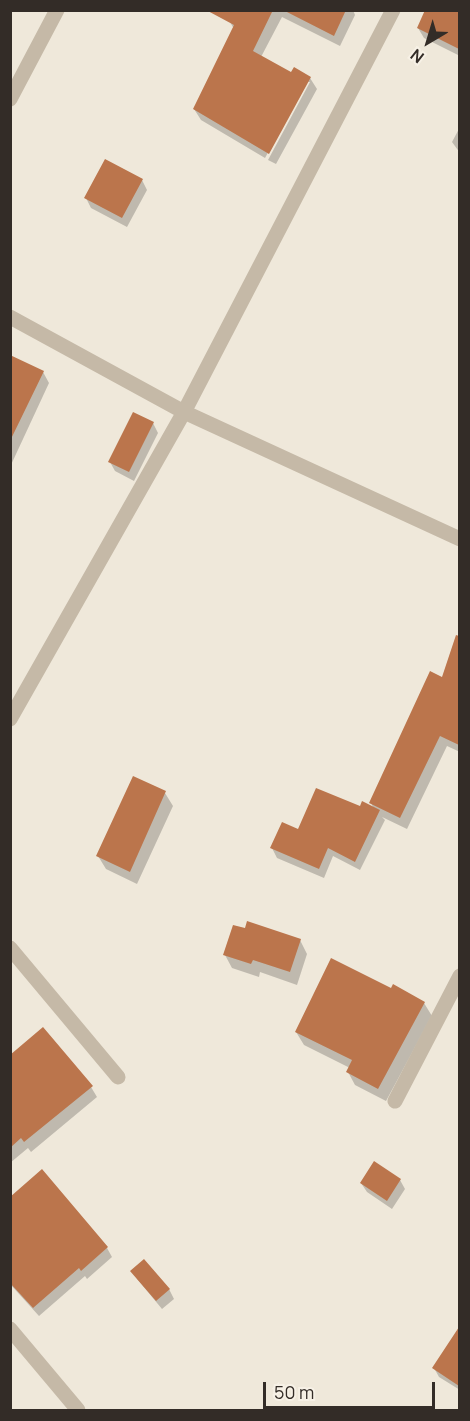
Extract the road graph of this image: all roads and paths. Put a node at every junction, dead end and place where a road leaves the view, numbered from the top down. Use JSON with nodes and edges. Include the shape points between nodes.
{"nodes":[{"id":1,"x":57,"y":10,"type":"edge"},
{"id":2,"x":393,"y":10,"type":"edge"},
{"id":3,"x":10,"y":99,"type":"edge"},
{"id":4,"x":10,"y":317,"type":"edge"},
{"id":5,"x":184,"y":412,"type":"junction"},
{"id":6,"x":459,"y":539,"type":"edge"},
{"id":7,"x":10,"y":719,"type":"edge"},
{"id":8,"x":10,"y":948,"type":"edge"},
{"id":9,"x":459,"y":976,"type":"edge"},
{"id":10,"x":118,"y":1077,"type":"dead end"},
{"id":11,"x":395,"y":1101,"type":"dead end"},
{"id":12,"x":10,"y":1329,"type":"edge"},
{"id":13,"x":78,"y":1410,"type":"edge"}],
"edges":[{"from":1,"to":3,"type":"street"},
{"from":2,"to":5,"type":"street"},
{"from":4,"to":5,"type":"street"},
{"from":5,"to":6,"type":"street"},
{"from":5,"to":7,"type":"street"},
{"from":8,"to":10,"type":"street"},
{"from":9,"to":11,"type":"street"},
{"from":12,"to":13,"type":"street"}]}
